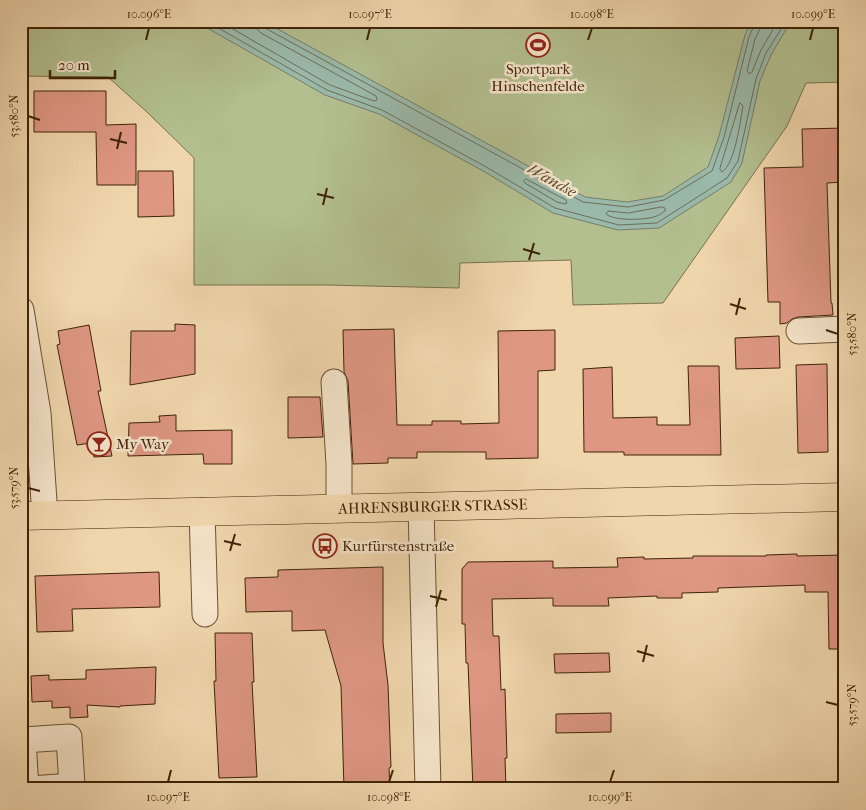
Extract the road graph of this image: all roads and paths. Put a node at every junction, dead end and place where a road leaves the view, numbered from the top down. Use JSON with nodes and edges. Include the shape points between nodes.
{"nodes":[{"id":1,"x":21,"y":310,"type":"edge"},
{"id":2,"x":845,"y":329,"type":"edge"},
{"id":3,"x":798,"y":331,"type":"dead end"},
{"id":4,"x":334,"y":382,"type":"dead end"},
{"id":5,"x":30,"y":414,"type":"edge"},
{"id":6,"x":845,"y":497,"type":"edge"},
{"id":7,"x":421,"y":506,"type":"junction"},
{"id":8,"x":339,"y":508,"type":"junction"},
{"id":9,"x":202,"y":511,"type":"junction"},
{"id":10,"x":33,"y":516,"type":"edge"},
{"id":11,"x":205,"y":614,"type":"dead end"},
{"id":12,"x":22,"y":737,"type":"edge"},
{"id":13,"x":26,"y":786,"type":"edge"},
{"id":14,"x":428,"y":789,"type":"edge"}],
"edges":[{"from":1,"to":5,"type":"street"},
{"from":2,"to":3,"type":"street"},
{"from":4,"to":8,"type":"street"},
{"from":5,"to":10,"type":"street"},
{"from":6,"to":7,"type":"main road","name":"AHRENSBURGER STRASSE"},
{"from":7,"to":8,"type":"main road","name":"AHRENSBURGER STRASSE"},
{"from":7,"to":14,"type":"street"},
{"from":8,"to":9,"type":"main road","name":"AHRENSBURGER STRASSE"},
{"from":9,"to":10,"type":"main road","name":"AHRENSBURGER STRASSE"},
{"from":9,"to":11,"type":"street"},
{"from":12,"to":13,"type":"street"},
{"from":12,"to":13,"type":"street","via":[[69,737],[72,786]]}]}
